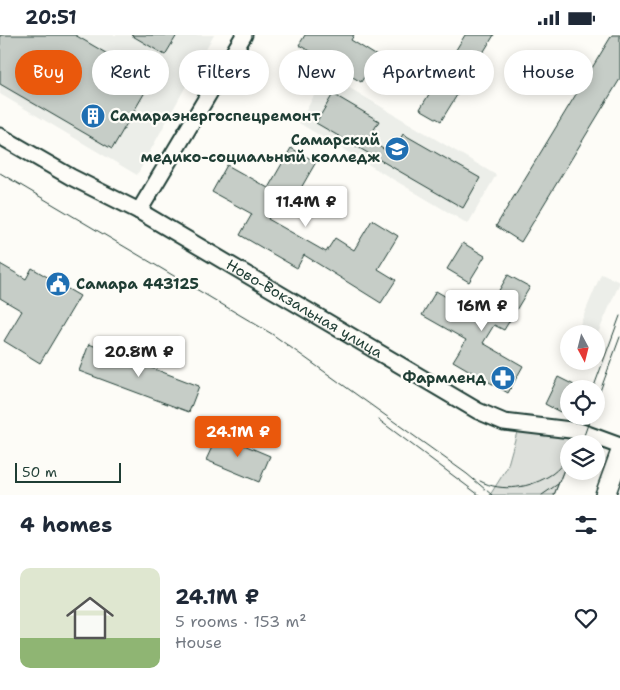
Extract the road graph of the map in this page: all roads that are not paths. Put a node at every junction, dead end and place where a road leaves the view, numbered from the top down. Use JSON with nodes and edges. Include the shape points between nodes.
{"nodes":[{"id":1,"x":244,"y":35,"type":"edge"},
{"id":2,"x":0,"y":136,"type":"edge"},
{"id":3,"x":140,"y":211,"type":"junction"},
{"id":4,"x":620,"y":446,"type":"edge"},
{"id":5,"x":620,"y":454,"type":"edge"},
{"id":6,"x":605,"y":495,"type":"edge"}],
"edges":[{"from":1,"to":3,"type":"street"},
{"from":2,"to":3,"type":"street","name":"Ново-Вокзальная улица","via":[[71,177]]},
{"from":3,"to":4,"type":"street","name":"Ново-Вокзальная улица","via":[[478,411],[511,423],[579,431]]},
{"from":5,"to":6,"type":"main road"}]}
